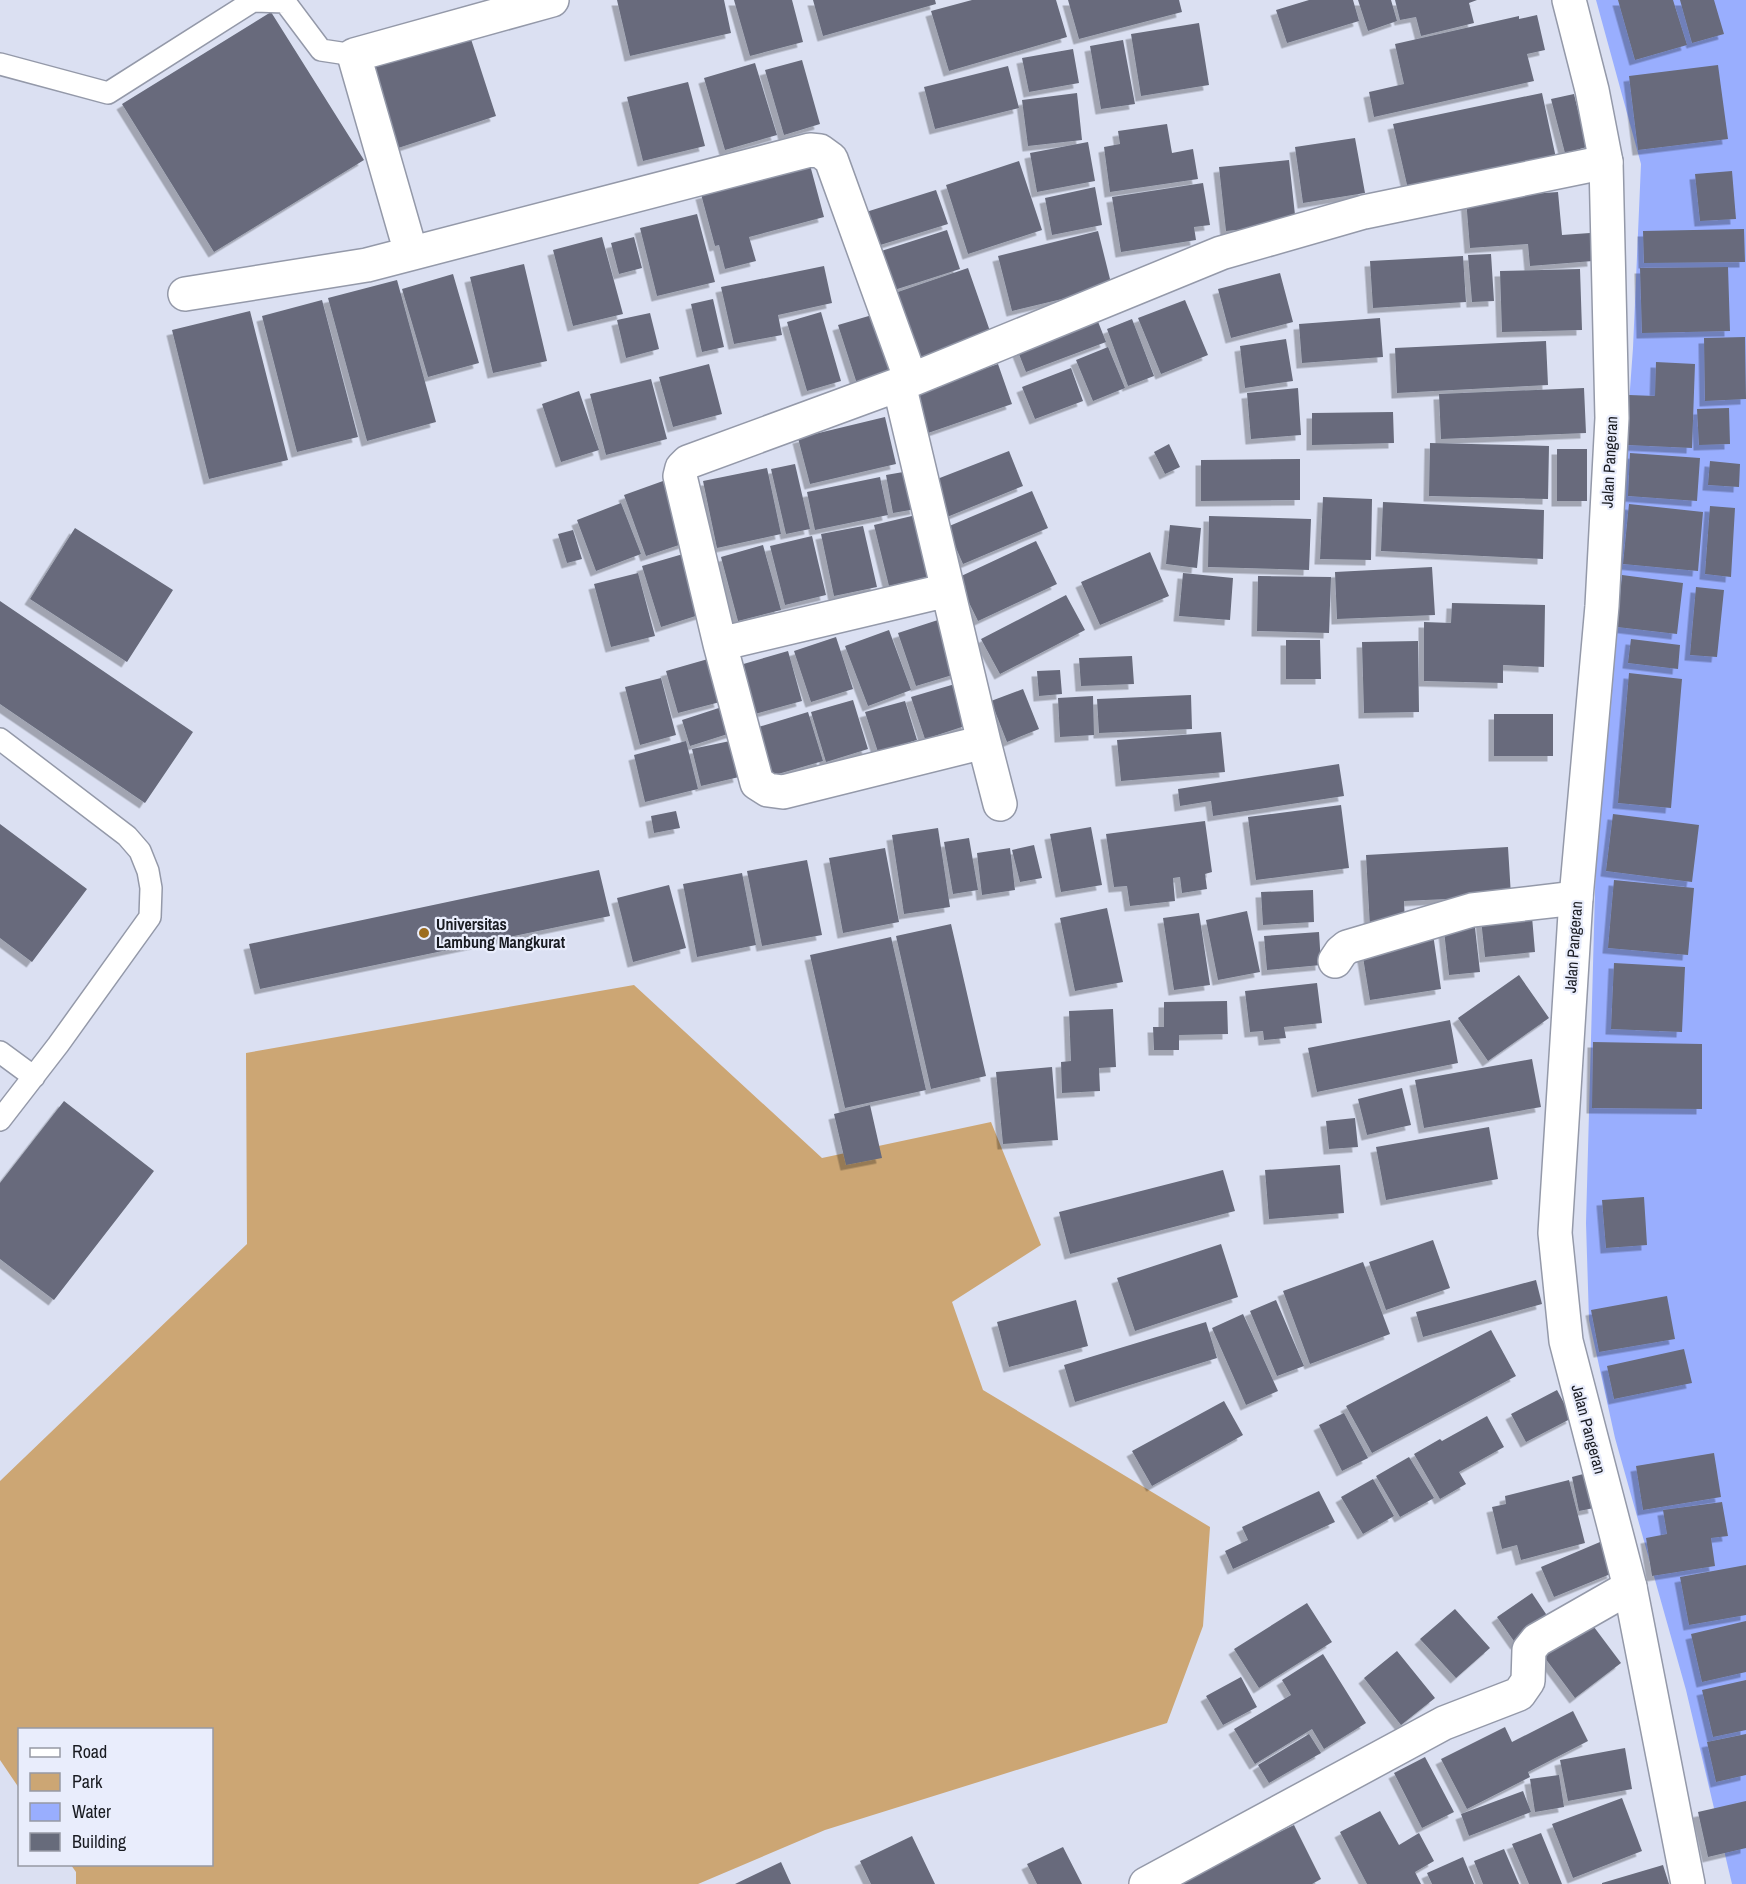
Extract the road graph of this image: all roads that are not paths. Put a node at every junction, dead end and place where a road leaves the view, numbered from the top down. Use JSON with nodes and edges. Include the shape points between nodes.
{"nodes":[{"id":1,"x":552,"y":0,"type":"edge"},
{"id":2,"x":1569,"y":0,"type":"edge"},
{"id":3,"x":354,"y":55,"type":"junction"},
{"id":4,"x":0,"y":64,"type":"edge"},
{"id":5,"x":1606,"y":162,"type":"junction"},
{"id":6,"x":411,"y":253,"type":"junction"},
{"id":7,"x":184,"y":294,"type":"dead end"},
{"id":8,"x":905,"y":382,"type":"junction"},
{"id":9,"x":948,"y":590,"type":"junction"},
{"id":10,"x":720,"y":644,"type":"junction"},
{"id":11,"x":0,"y":739,"type":"edge"},
{"id":12,"x":984,"y":742,"type":"junction"},
{"id":13,"x":1000,"y":804,"type":"dead end"},
{"id":14,"x":1576,"y":898,"type":"junction"},
{"id":15,"x":1335,"y":961,"type":"dead end"},
{"id":16,"x":0,"y":1052,"type":"edge"},
{"id":17,"x":34,"y":1077,"type":"junction"},
{"id":18,"x":0,"y":1120,"type":"edge"},
{"id":19,"x":1630,"y":1587,"type":"junction"},
{"id":20,"x":1146,"y":1884,"type":"edge"},
{"id":21,"x":1688,"y":1884,"type":"edge"}],
"edges":[{"from":1,"to":3,"type":"street"},
{"from":2,"to":5,"type":"street","name":"Jalan Pangeran"},
{"from":3,"to":4,"type":"lane","via":[[321,50],[285,2],[253,1],[108,93]]},
{"from":3,"to":6,"type":"street"},
{"from":5,"to":8,"type":"street","via":[[1364,212],[1221,253]]},
{"from":5,"to":14,"type":"street","name":"Jalan Pangeran","via":[[1612,418],[1602,606]]},
{"from":6,"to":7,"type":"street","via":[[367,265]]},
{"from":6,"to":8,"type":"street","via":[[810,150],[820,151],[831,159]]},
{"from":8,"to":9,"type":"street"},
{"from":8,"to":10,"type":"street","via":[[688,462],[682,468],[680,476]]},
{"from":9,"to":10,"type":"street"},
{"from":9,"to":12,"type":"street"},
{"from":10,"to":12,"type":"street","via":[[757,783],[768,790],[783,792]]},
{"from":11,"to":17,"type":"lane","via":[[127,836],[140,851],[151,888],[150,917]]},
{"from":12,"to":13,"type":"street"},
{"from":14,"to":15,"type":"street","via":[[1472,910],[1347,947]]},
{"from":14,"to":19,"type":"street","name":"Jalan Pangeran","via":[[1556,1233],[1566,1341]]},
{"from":16,"to":17,"type":"lane"},
{"from":17,"to":18,"type":"lane"},
{"from":19,"to":20,"type":"street","via":[[1537,1640],[1529,1650],[1528,1681],[1518,1694],[1444,1723]]},
{"from":19,"to":21,"type":"street","name":"Jalan Pangeran"}]}
